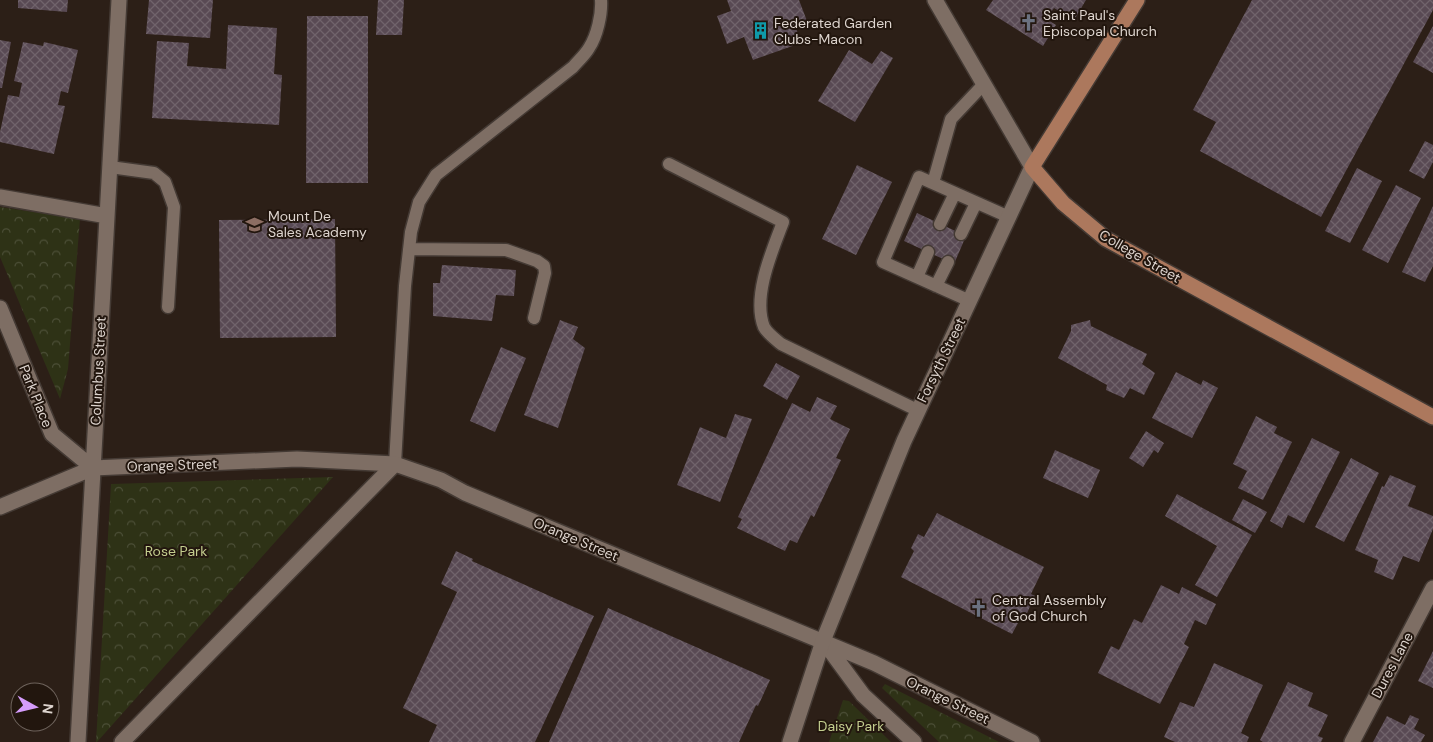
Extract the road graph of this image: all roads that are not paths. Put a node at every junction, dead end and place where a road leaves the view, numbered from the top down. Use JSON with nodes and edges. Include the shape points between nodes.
{"nodes":[{"id":1,"x":118,"y":0,"type":"edge"},
{"id":2,"x":601,"y":0,"type":"edge"},
{"id":3,"x":935,"y":0,"type":"edge"},
{"id":4,"x":1137,"y":0,"type":"edge"},
{"id":5,"x":984,"y":85,"type":"junction"},
{"id":6,"x":668,"y":164,"type":"dead end"},
{"id":7,"x":110,"y":167,"type":"junction"},
{"id":8,"x":1032,"y":167,"type":"junction"},
{"id":9,"x":932,"y":183,"type":"junction"},
{"id":10,"x":955,"y":193,"type":"junction"},
{"id":11,"x":0,"y":197,"type":"edge"},
{"id":12,"x":976,"y":203,"type":"junction"},
{"id":13,"x":107,"y":216,"type":"junction"},
{"id":14,"x":1009,"y":217,"type":"junction"},
{"id":15,"x":940,"y":224,"type":"dead end"},
{"id":16,"x":961,"y":234,"type":"dead end"},
{"id":17,"x":409,"y":249,"type":"junction"},
{"id":18,"x":928,"y":252,"type":"dead end"},
{"id":19,"x":948,"y":262,"type":"dead end"},
{"id":20,"x":917,"y":278,"type":"junction"},
{"id":21,"x":936,"y":286,"type":"junction"},
{"id":22,"x":970,"y":301,"type":"junction"},
{"id":23,"x":168,"y":307,"type":"dead end"},
{"id":24,"x":0,"y":308,"type":"edge"},
{"id":25,"x":534,"y":318,"type":"dead end"},
{"id":26,"x":917,"y":410,"type":"junction"},
{"id":27,"x":1433,"y":417,"type":"edge"},
{"id":28,"x":395,"y":464,"type":"junction"},
{"id":29,"x":93,"y":468,"type":"junction"},
{"id":30,"x":0,"y":507,"type":"edge"},
{"id":31,"x":1433,"y":588,"type":"edge"},
{"id":32,"x":823,"y":641,"type":"junction"},
{"id":33,"x":78,"y":742,"type":"edge"},
{"id":34,"x":122,"y":742,"type":"edge"},
{"id":35,"x":790,"y":742,"type":"edge"},
{"id":36,"x":914,"y":742,"type":"edge"},
{"id":37,"x":1032,"y":742,"type":"edge"},
{"id":38,"x":1352,"y":742,"type":"edge"}],
"edges":[{"from":1,"to":7,"type":"street","name":"Columbus Street"},
{"from":2,"to":17,"type":"lane","via":[[590,47],[573,67],[436,175],[418,202]]},
{"from":3,"to":5,"type":"street","name":"College Street"},
{"from":4,"to":8,"type":"main road","name":"Forsyth Street"},
{"from":5,"to":8,"type":"street","name":"College Street"},
{"from":5,"to":9,"type":"lane","via":[[951,119]]},
{"from":6,"to":26,"type":"lane","via":[[783,222],[767,262],[759,309],[765,329],[781,344]]},
{"from":7,"to":13,"type":"street","name":"Columbus Street"},
{"from":7,"to":23,"type":"lane","via":[[154,173],[165,182],[174,207]]},
{"from":8,"to":14,"type":"street","name":"Forsyth Street"},
{"from":8,"to":27,"type":"main road","name":"College Street","via":[[1063,203],[1106,239]]},
{"from":9,"to":10,"type":"lane"},
{"from":9,"to":20,"type":"lane","via":[[919,177],[883,262]]},
{"from":10,"to":12,"type":"lane"},
{"from":10,"to":15,"type":"lane"},
{"from":11,"to":13,"type":"street"},
{"from":12,"to":14,"type":"lane"},
{"from":12,"to":16,"type":"lane"},
{"from":13,"to":29,"type":"street","name":"Columbus Street"},
{"from":14,"to":22,"type":"street","name":"Forsyth Street"},
{"from":17,"to":25,"type":"lane","via":[[506,250],[537,261],[544,266],[546,273]]},
{"from":17,"to":28,"type":"lane"},
{"from":18,"to":20,"type":"lane"},
{"from":19,"to":21,"type":"lane"},
{"from":20,"to":21,"type":"lane"},
{"from":21,"to":22,"type":"lane"},
{"from":22,"to":26,"type":"street","name":"Forsyth Street"},
{"from":24,"to":29,"type":"street","name":"Park Place","via":[[52,434]]},
{"from":26,"to":32,"type":"street","name":"Forsyth Street"},
{"from":28,"to":29,"type":"street","name":"Orange Street","via":[[297,459]]},
{"from":28,"to":32,"type":"street","name":"Orange Street","via":[[441,480],[464,493]]},
{"from":28,"to":34,"type":"street"},
{"from":29,"to":30,"type":"street"},
{"from":29,"to":33,"type":"street","name":"Columbus Street"},
{"from":31,"to":38,"type":"street","name":"Dures Lane"},
{"from":32,"to":35,"type":"street","name":"Forsyth Street"},
{"from":32,"to":36,"type":"street","via":[[863,695]]},
{"from":32,"to":37,"type":"street","name":"Orange Street"}]}
